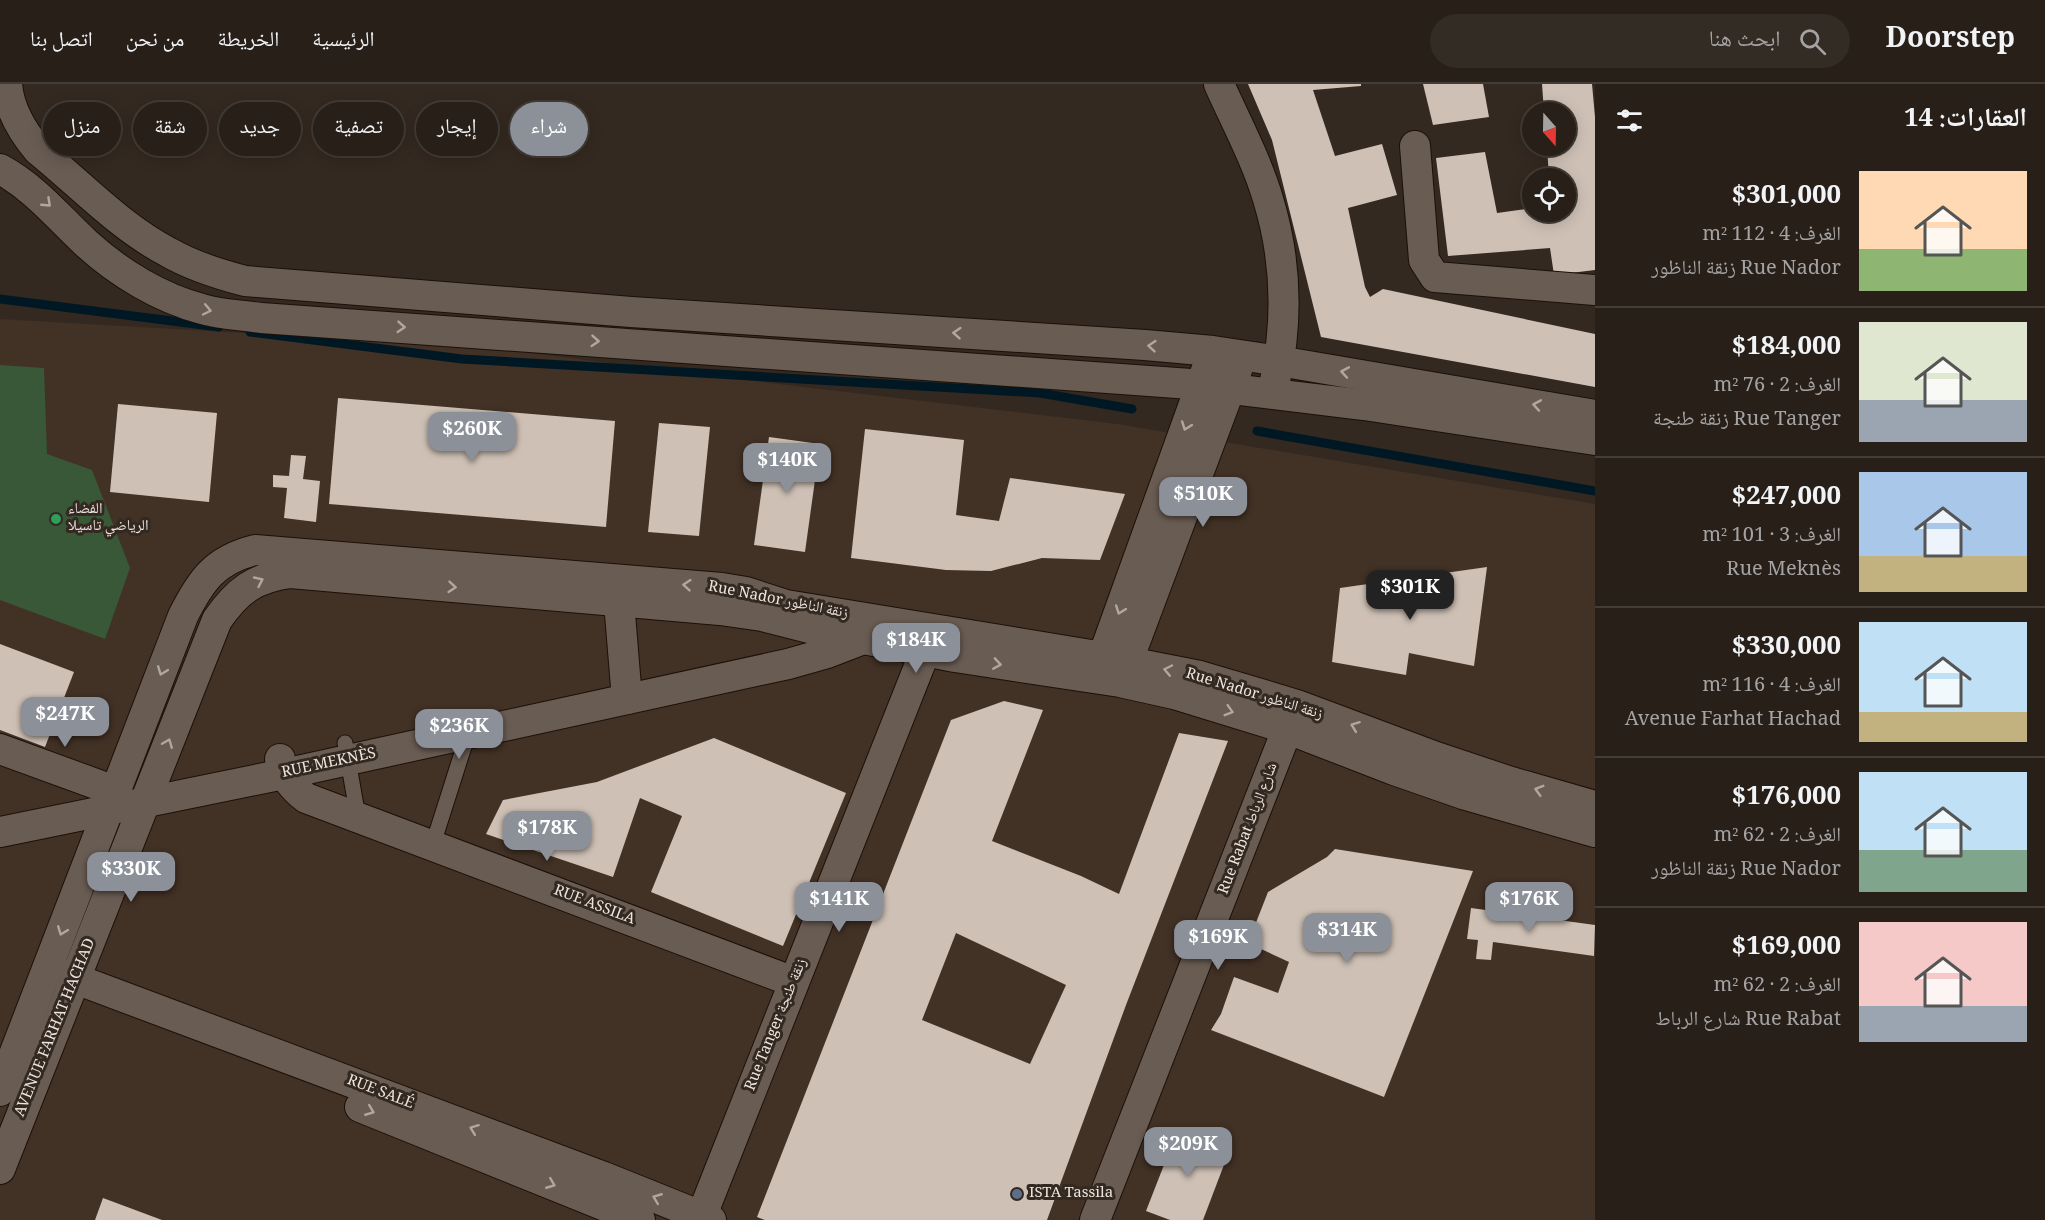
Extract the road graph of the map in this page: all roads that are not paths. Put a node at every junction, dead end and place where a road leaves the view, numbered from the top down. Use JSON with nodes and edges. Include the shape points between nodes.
{"nodes":[{"id":1,"x":7,"y":84,"type":"edge"},
{"id":2,"x":1219,"y":84,"type":"edge"},
{"id":3,"x":1415,"y":146,"type":"dead end"},
{"id":4,"x":0,"y":169,"type":"edge"},
{"id":5,"x":1595,"y":290,"type":"edge"},
{"id":6,"x":1227,"y":354,"type":"junction"},
{"id":7,"x":1279,"y":361,"type":"junction"},
{"id":8,"x":1201,"y":385,"type":"junction"},
{"id":9,"x":1230,"y":388,"type":"junction"},
{"id":10,"x":1272,"y":393,"type":"junction"},
{"id":11,"x":1595,"y":415,"type":"edge"},
{"id":12,"x":1595,"y":440,"type":"edge"},
{"id":13,"x":619,"y":602,"type":"junction"},
{"id":14,"x":183,"y":616,"type":"joint"},
{"id":15,"x":217,"y":620,"type":"joint"},
{"id":16,"x":860,"y":628,"type":"junction"},
{"id":17,"x":827,"y":632,"type":"junction"},
{"id":18,"x":930,"y":640,"type":"junction"},
{"id":19,"x":1111,"y":670,"type":"junction"},
{"id":20,"x":626,"y":690,"type":"junction"},
{"id":21,"x":1292,"y":717,"type":"junction"},
{"id":22,"x":468,"y":734,"type":"junction"},
{"id":23,"x":0,"y":749,"type":"edge"},
{"id":24,"x":346,"y":751,"type":"junction"},
{"id":25,"x":282,"y":766,"type":"junction"},
{"id":26,"x":148,"y":793,"type":"junction"},
{"id":27,"x":112,"y":800,"type":"junction"},
{"id":28,"x":1595,"y":806,"type":"edge"},
{"id":29,"x":0,"y":813,"type":"edge"},
{"id":30,"x":358,"y":817,"type":"junction"},
{"id":31,"x":0,"y":832,"type":"edge"},
{"id":32,"x":1595,"y":832,"type":"edge"},
{"id":33,"x":433,"y":844,"type":"junction"},
{"id":34,"x":45,"y":974,"type":"junction"},
{"id":35,"x":794,"y":982,"type":"junction"},
{"id":36,"x":73,"y":985,"type":"junction"},
{"id":37,"x":0,"y":1091,"type":"edge"},
{"id":38,"x":0,"y":1168,"type":"edge"},
{"id":39,"x":704,"y":1219,"type":"edge"},
{"id":40,"x":640,"y":1220,"type":"edge"},
{"id":41,"x":1095,"y":1220,"type":"edge"}],
"edges":[{"from":6,"to":1,"type":"street","one_way":true,"via":[[1121,343],[631,312],[245,280],[210,271],[167,252],[122,221],[27,137],[12,108]]},
{"from":2,"to":7,"type":"street","via":[[1268,198],[1278,237],[1284,305]]},
{"from":3,"to":5,"type":"street","via":[[1424,260],[1435,277]]},
{"from":4,"to":8,"type":"street","one_way":true,"via":[[37,194],[112,265],[141,284],[202,310],[261,318]]},
{"from":6,"to":7,"type":"street"},
{"from":6,"to":8,"type":"street"},
{"from":6,"to":9,"type":"street"},
{"from":7,"to":10,"type":"street"},
{"from":11,"to":7,"type":"street","one_way":true},
{"from":8,"to":9,"type":"street"},
{"from":8,"to":19,"type":"street","one_way":true},
{"from":9,"to":10,"type":"street"},
{"from":9,"to":19,"type":"street"},
{"from":10,"to":12,"type":"street"},
{"from":15,"to":13,"type":"street","name":"Rue Nador زنقة الناظور","one_way":true,"via":[[234,598],[254,583],[290,573]]},
{"from":13,"to":17,"type":"street","name":"Rue Nador زنقة الناظور","via":[[762,616]]},
{"from":13,"to":20,"type":"street"},
{"from":16,"to":14,"type":"street","name":"Rue Nador زنقة الناظور","one_way":true,"via":[[722,588],[268,550],[243,553],[219,565],[194,594]]},
{"from":14,"to":27,"type":"street","name":"AVENUE FARHAT HACHAD","one_way":true},
{"from":26,"to":15,"type":"street","name":"AVENUE FARHAT HACHAD","one_way":true},
{"from":16,"to":17,"type":"street","name":"RUE MEKNÈS"},
{"from":16,"to":18,"type":"street","name":"Rue Nador زنقة الناظور"},
{"from":16,"to":18,"type":"street","name":"Rue Nador زنقة الناظور","via":[[898,623]]},
{"from":16,"to":20,"type":"street","name":"RUE MEKNÈS","via":[[827,653],[788,664]]},
{"from":17,"to":20,"type":"street","name":"RUE MEKNÈS"},
{"from":18,"to":19,"type":"street","name":"Rue Nador زنقة الناظور"},
{"from":18,"to":35,"type":"street","name":"Rue Tanger زنقة طنجة"},
{"from":19,"to":21,"type":"street","name":"Rue Nador زنقة الناظور","via":[[1200,676]]},
{"from":20,"to":22,"type":"street","name":"RUE MEKNÈS"},
{"from":20,"to":24,"type":"street","name":"RUE MEKNÈS"},
{"from":28,"to":21,"type":"street","name":"Rue Nador زنقة الناظور","one_way":true},
{"from":21,"to":32,"type":"street","name":"Rue Nador زنقة الناظور","via":[[1394,770]]},
{"from":21,"to":41,"type":"street","name":"Rue Rabat شارع الرباط"},
{"from":22,"to":24,"type":"street","name":"RUE MEKNÈS"},
{"from":22,"to":33,"type":"lane"},
{"from":23,"to":27,"type":"street"},
{"from":24,"to":25,"type":"street","name":"RUE MEKNÈS"},
{"from":24,"to":30,"type":"lane"},
{"from":25,"to":26,"type":"street","name":"RUE MEKNÈS"},
{"from":25,"to":30,"type":"street","name":"RUE ASSILA","via":[[293,788],[306,798]]},
{"from":26,"to":27,"type":"street","name":"RUE MEKNÈS"},
{"from":26,"to":36,"type":"street","name":"AVENUE FARHAT HACHAD"},
{"from":27,"to":29,"type":"street","name":"RUE MEKNÈS"},
{"from":27,"to":31,"type":"street","name":"RUE MEKNÈS"},
{"from":27,"to":34,"type":"street","name":"AVENUE FARHAT HACHAD","one_way":true},
{"from":30,"to":33,"type":"street","name":"RUE ASSILA"},
{"from":33,"to":35,"type":"street","name":"RUE ASSILA"},
{"from":34,"to":36,"type":"street","name":"RUE SALÉ"},
{"from":34,"to":37,"type":"street","name":"AVENUE FARHAT HACHAD"},
{"from":35,"to":39,"type":"street","name":"Rue Tanger زنقة طنجة"},
{"from":36,"to":38,"type":"street","name":"AVENUE FARHAT HACHAD"},
{"from":39,"to":36,"type":"street","name":"RUE SALÉ","one_way":true,"via":[[604,1177]]},
{"from":36,"to":40,"type":"street","name":"RUE SALÉ","one_way":true}]}
